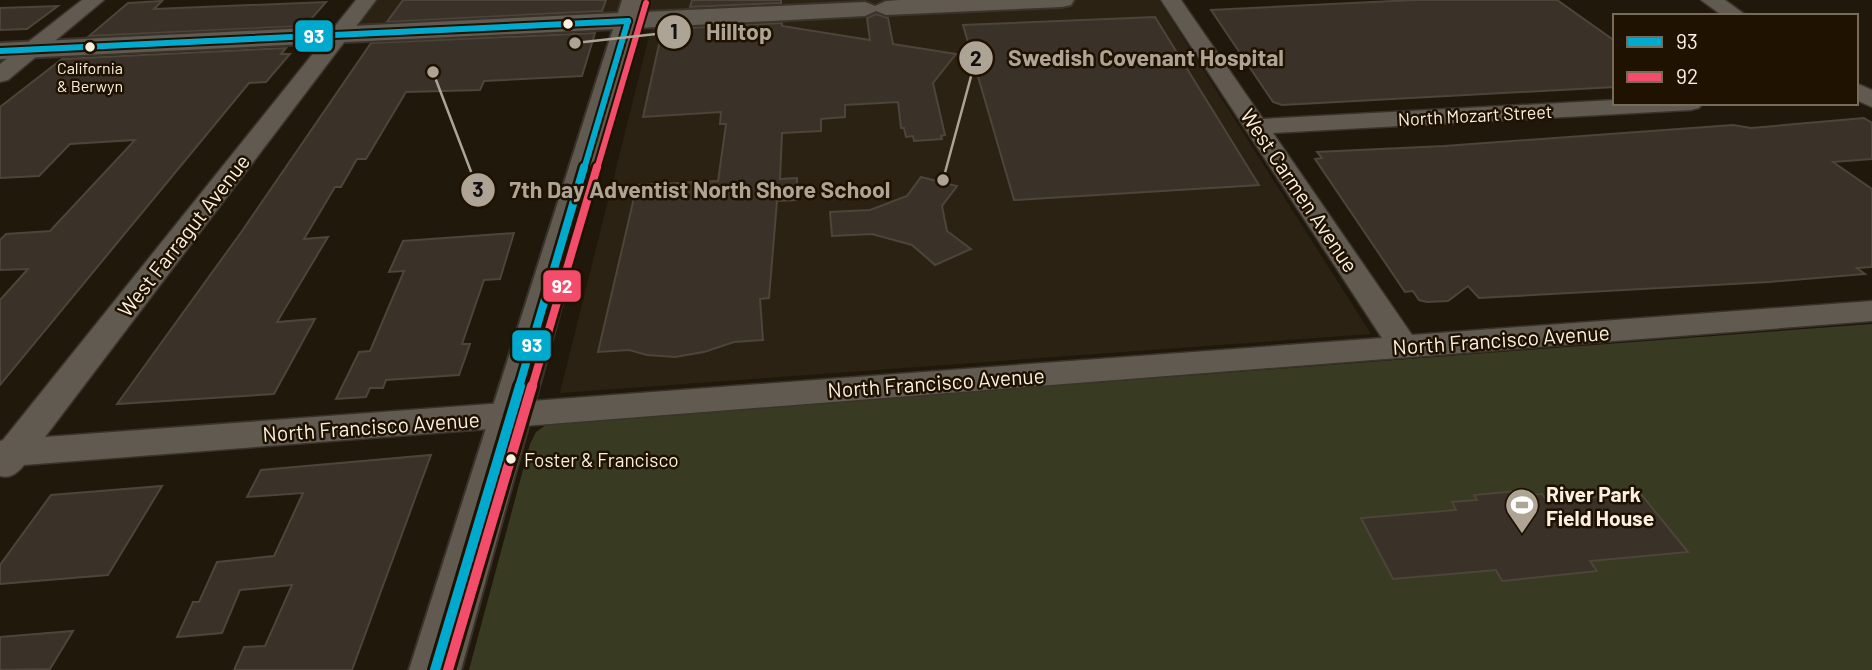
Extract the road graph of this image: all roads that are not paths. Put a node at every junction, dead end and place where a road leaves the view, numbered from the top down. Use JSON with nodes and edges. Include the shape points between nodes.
{"nodes":[{"id":1,"x":94,"y":0,"type":"edge"},
{"id":2,"x":366,"y":0,"type":"edge"},
{"id":3,"x":1062,"y":0,"type":"edge"},
{"id":4,"x":1171,"y":0,"type":"edge"},
{"id":5,"x":1711,"y":0,"type":"edge"},
{"id":6,"x":952,"y":3,"type":"edge"},
{"id":7,"x":631,"y":11,"type":"edge"},
{"id":8,"x":1734,"y":14,"type":"edge"},
{"id":9,"x":339,"y":35,"type":"junction"},
{"id":10,"x":33,"y":49,"type":"junction"},
{"id":11,"x":0,"y":51,"type":"edge"},
{"id":12,"x":0,"y":75,"type":"edge"},
{"id":13,"x":1655,"y":105,"type":"edge"},
{"id":14,"x":1258,"y":127,"type":"junction"},
{"id":15,"x":1872,"y":311,"type":"edge"},
{"id":16,"x":1404,"y":347,"type":"junction"},
{"id":17,"x":512,"y":415,"type":"junction"},
{"id":18,"x":5,"y":459,"type":"edge"},
{"id":19,"x":436,"y":670,"type":"edge"}],
"edges":[{"from":1,"to":10,"type":"street"},
{"from":2,"to":9,"type":"street","name":"West Farragut Avenue"},
{"from":3,"to":6,"type":"main road"},
{"from":4,"to":14,"type":"street","name":"West Carmen Avenue"},
{"from":5,"to":8,"type":"street"},
{"from":6,"to":7,"type":"main road","via":[[876,9]]},
{"from":7,"to":9,"type":"main road"},
{"from":7,"to":17,"type":"main road"},
{"from":9,"to":10,"type":"main road"},
{"from":9,"to":18,"type":"street","name":"West Farragut Avenue"},
{"from":10,"to":11,"type":"main road"},
{"from":10,"to":12,"type":"street"},
{"from":13,"to":14,"type":"street","name":"North Mozart Street"},
{"from":14,"to":16,"type":"street","name":"West Carmen Avenue"},
{"from":15,"to":16,"type":"street","name":"North Francisco Avenue"},
{"from":16,"to":17,"type":"street","name":"North Francisco Avenue"},
{"from":17,"to":18,"type":"street","name":"North Francisco Avenue"},
{"from":17,"to":19,"type":"main road"}]}
